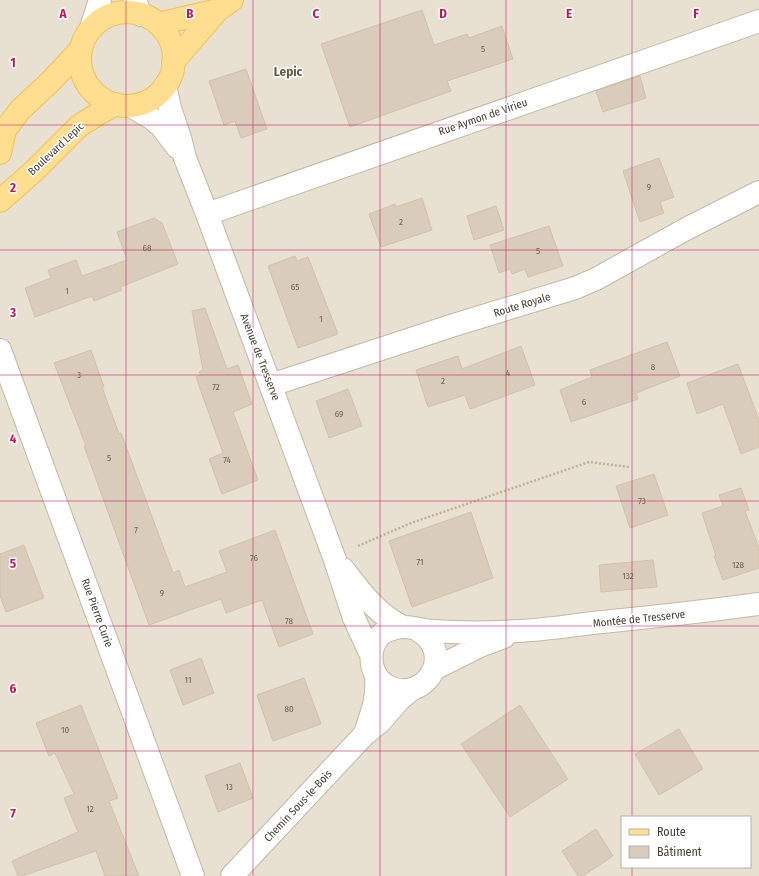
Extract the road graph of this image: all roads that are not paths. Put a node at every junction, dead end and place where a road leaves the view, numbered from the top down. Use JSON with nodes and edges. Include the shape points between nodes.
{"nodes":[{"id":1,"x":100,"y":0,"type":"edge"},
{"id":2,"x":225,"y":5,"type":"edge"},
{"id":3,"x":145,"y":13,"type":"edge"},
{"id":4,"x":759,"y":21,"type":"edge"},
{"id":5,"x":91,"y":28,"type":"junction"},
{"id":6,"x":81,"y":49,"type":"junction"},
{"id":7,"x":173,"y":62,"type":"junction"},
{"id":8,"x":165,"y":86,"type":"junction"},
{"id":9,"x":124,"y":105,"type":"junction"},
{"id":10,"x":2,"y":130,"type":"edge"},
{"id":11,"x":0,"y":153,"type":"edge"},
{"id":12,"x":185,"y":158,"type":"junction"},
{"id":13,"x":759,"y":192,"type":"edge"},
{"id":14,"x":0,"y":201,"type":"edge"},
{"id":15,"x":207,"y":214,"type":"junction"},
{"id":16,"x":0,"y":350,"type":"edge"},
{"id":17,"x":271,"y":385,"type":"junction"},
{"id":18,"x":334,"y":557,"type":"junction"},
{"id":19,"x":759,"y":604,"type":"edge"},
{"id":20,"x":410,"y":628,"type":"junction"},
{"id":21,"x":518,"y":632,"type":"junction"},
{"id":22,"x":371,"y":655,"type":"junction"},
{"id":23,"x":434,"y":669,"type":"junction"},
{"id":24,"x":376,"y":676,"type":"junction"},
{"id":25,"x":411,"y":690,"type":"junction"},
{"id":26,"x":364,"y":735,"type":"junction"},
{"id":27,"x":193,"y":876,"type":"edge"},
{"id":28,"x":232,"y":876,"type":"edge"}],
"edges":[{"from":1,"to":5,"type":"street"},
{"from":2,"to":3,"type":"main road"},
{"from":2,"to":7,"type":"main road"},
{"from":3,"to":5,"type":"main road","via":[[114,14]]},
{"from":3,"to":7,"type":"main road","via":[[164,31],[172,47]]},
{"from":4,"to":15,"type":"street","name":"Rue Aymon de Virieu"},
{"from":5,"to":6,"type":"main road"},
{"from":6,"to":9,"type":"main road","via":[[80,64],[84,79],[93,92],[106,101]]},
{"from":6,"to":10,"type":"main road"},
{"from":7,"to":8,"type":"main road","via":[[171,76]]},
{"from":8,"to":9,"type":"main road","via":[[156,96],[144,103]]},
{"from":8,"to":12,"type":"street","name":"Avenue de Tresserve"},
{"from":9,"to":12,"type":"street","name":"Avenue de Tresserve","via":[[152,118]]},
{"from":9,"to":14,"type":"main road","name":"Boulevard Lepic","via":[[98,114],[79,126]]},
{"from":10,"to":11,"type":"main road"},
{"from":12,"to":15,"type":"street","name":"Avenue de Tresserve"},
{"from":13,"to":17,"type":"street","name":"Route Royale","via":[[575,288]]},
{"from":15,"to":17,"type":"street","name":"Avenue de Tresserve"},
{"from":16,"to":27,"type":"street","name":"Rue Pierre Curie"},
{"from":17,"to":18,"type":"street","name":"Avenue de Tresserve"},
{"from":18,"to":20,"type":"street","name":"Avenue de Tresserve","via":[[371,603],[389,620]]},
{"from":18,"to":22,"type":"street","name":"Avenue de Tresserve","via":[[354,618]]},
{"from":19,"to":21,"type":"street","name":"Montée de Tresserve"},
{"from":20,"to":21,"type":"street"},
{"from":20,"to":22,"type":"street","via":[[387,631],[376,641]]},
{"from":20,"to":23,"type":"street","name":"Avenue de Tresserve","via":[[427,637],[433,647]]},
{"from":21,"to":23,"type":"street","via":[[480,646]]},
{"from":22,"to":24,"type":"street","name":"Avenue de Tresserve","via":[[371,666]]},
{"from":23,"to":25,"type":"street","via":[[429,679]]},
{"from":24,"to":25,"type":"street","via":[[385,686],[398,691]]},
{"from":24,"to":26,"type":"street","name":"Chemin Sous-le-Bois","via":[[378,691]]},
{"from":25,"to":26,"type":"street","name":"Chemin Sous-le-Bois"},
{"from":26,"to":28,"type":"street","name":"Chemin Sous-le-Bois"}]}
